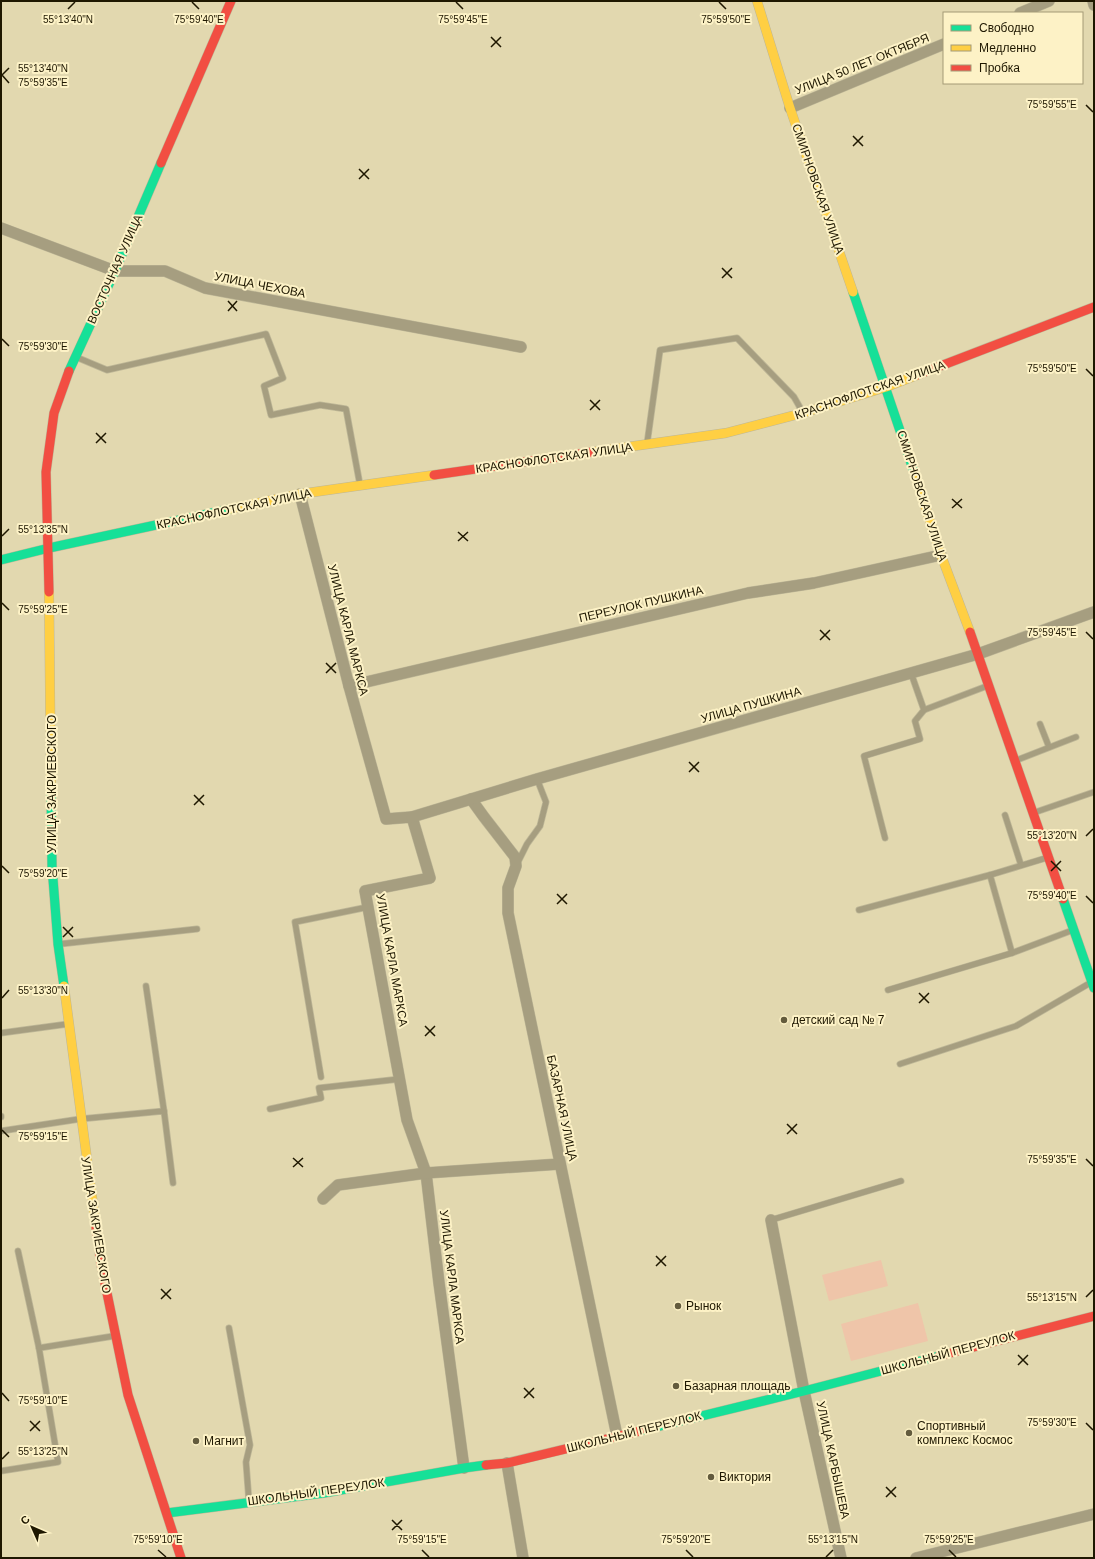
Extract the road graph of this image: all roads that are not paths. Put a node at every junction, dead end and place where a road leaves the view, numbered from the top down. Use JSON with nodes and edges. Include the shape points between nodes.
{"nodes":[{"id":1,"x":231,"y":1,"type":"edge"},
{"id":2,"x":757,"y":1,"type":"edge"},
{"id":3,"x":1049,"y":1,"type":"edge"},
{"id":4,"x":1093,"y":1,"type":"edge"},
{"id":5,"x":1094,"y":5,"type":"edge"},
{"id":6,"x":1022,"y":12,"type":"edge"},
{"id":7,"x":943,"y":44,"type":"edge"},
{"id":8,"x":790,"y":108,"type":"junction"},
{"id":9,"x":1,"y":228,"type":"edge"},
{"id":10,"x":115,"y":271,"type":"junction"},
{"id":11,"x":1094,"y":308,"type":"edge"},
{"id":12,"x":521,"y":346,"type":"dead end"},
{"id":13,"x":75,"y":357,"type":"junction"},
{"id":14,"x":886,"y":387,"type":"junction"},
{"id":15,"x":803,"y":413,"type":"junction"},
{"id":16,"x":647,"y":444,"type":"junction"},
{"id":17,"x":360,"y":485,"type":"junction"},
{"id":18,"x":300,"y":494,"type":"junction"},
{"id":19,"x":48,"y":548,"type":"junction"},
{"id":20,"x":941,"y":554,"type":"junction"},
{"id":21,"x":1,"y":560,"type":"edge"},
{"id":22,"x":1094,"y":612,"type":"edge"},
{"id":23,"x":978,"y":654,"type":"junction"},
{"id":24,"x":911,"y":673,"type":"junction"},
{"id":25,"x":989,"y":685,"type":"junction"},
{"id":26,"x":348,"y":686,"type":"junction"},
{"id":27,"x":924,"y":710,"type":"junction"},
{"id":28,"x":1040,"y":724,"type":"dead end"},
{"id":29,"x":1076,"y":737,"type":"dead end"},
{"id":30,"x":1049,"y":747,"type":"junction"},
{"id":31,"x":1015,"y":761,"type":"junction"},
{"id":32,"x":537,"y":780,"type":"junction"},
{"id":33,"x":1094,"y":792,"type":"edge"},
{"id":34,"x":472,"y":799,"type":"junction"},
{"id":35,"x":1033,"y":813,"type":"junction"},
{"id":36,"x":1005,"y":815,"type":"dead end"},
{"id":37,"x":412,"y":817,"type":"junction"},
{"id":38,"x":885,"y":838,"type":"dead end"},
{"id":39,"x":1048,"y":857,"type":"junction"},
{"id":40,"x":1021,"y":865,"type":"junction"},
{"id":41,"x":516,"y":866,"type":"junction"},
{"id":42,"x":990,"y":875,"type":"junction"},
{"id":43,"x":368,"y":907,"type":"junction"},
{"id":44,"x":860,"y":910,"type":"dead end"},
{"id":45,"x":197,"y":929,"type":"dead end"},
{"id":46,"x":1074,"y":930,"type":"junction"},
{"id":47,"x":58,"y":944,"type":"junction"},
{"id":48,"x":1012,"y":953,"type":"junction"},
{"id":49,"x":1093,"y":985,"type":"edge"},
{"id":50,"x":146,"y":986,"type":"dead end"},
{"id":51,"x":888,"y":990,"type":"dead end"},
{"id":52,"x":68,"y":1024,"type":"junction"},
{"id":53,"x":1,"y":1033,"type":"edge"},
{"id":54,"x":900,"y":1064,"type":"dead end"},
{"id":55,"x":321,"y":1077,"type":"dead end"},
{"id":56,"x":400,"y":1079,"type":"junction"},
{"id":57,"x":270,"y":1109,"type":"dead end"},
{"id":58,"x":164,"y":1110,"type":"junction"},
{"id":59,"x":80,"y":1120,"type":"junction"},
{"id":60,"x":1,"y":1131,"type":"edge"},
{"id":61,"x":560,"y":1164,"type":"junction"},
{"id":62,"x":426,"y":1173,"type":"junction"},
{"id":63,"x":901,"y":1181,"type":"dead end"},
{"id":64,"x":174,"y":1183,"type":"dead end"},
{"id":65,"x":323,"y":1199,"type":"dead end"},
{"id":66,"x":770,"y":1220,"type":"joint"},
{"id":67,"x":18,"y":1251,"type":"dead end"},
{"id":68,"x":1094,"y":1316,"type":"edge"},
{"id":69,"x":229,"y":1328,"type":"dead end"},
{"id":70,"x":116,"y":1335,"type":"junction"},
{"id":71,"x":39,"y":1348,"type":"junction"},
{"id":72,"x":804,"y":1391,"type":"junction"},
{"id":73,"x":617,"y":1436,"type":"junction"},
{"id":74,"x":507,"y":1463,"type":"junction"},
{"id":75,"x":464,"y":1468,"type":"junction"},
{"id":76,"x":1,"y":1471,"type":"edge"},
{"id":77,"x":249,"y":1502,"type":"junction"},
{"id":78,"x":167,"y":1513,"type":"junction"},
{"id":79,"x":1094,"y":1514,"type":"edge"},
{"id":80,"x":180,"y":1558,"type":"edge"},
{"id":81,"x":523,"y":1558,"type":"edge"},
{"id":82,"x":841,"y":1558,"type":"edge"},
{"id":83,"x":916,"y":1558,"type":"edge"}],
"edges":[{"from":1,"to":10,"type":"street","name":"ВОСТОЧНАЯ УЛИЦА"},
{"from":2,"to":8,"type":"street","name":"СМИРНОВСКАЯ УЛИЦА"},
{"from":3,"to":6,"type":"street"},
{"from":4,"to":5,"type":"street"},
{"from":7,"to":8,"type":"street","name":"УЛИЦА 50 ЛЕТ ОКТЯБРЯ"},
{"from":8,"to":14,"type":"street","name":"СМИРНОВСКАЯ УЛИЦА"},
{"from":9,"to":10,"type":"street","name":"УЛИЦА ЧЕХОВА"},
{"from":10,"to":12,"type":"street","name":"УЛИЦА ЧЕХОВА","via":[[165,271],[205,288]]},
{"from":10,"to":13,"type":"street","name":"ВОСТОЧНАЯ УЛИЦА"},
{"from":11,"to":14,"type":"street","name":"КРАСНОФЛОТСКАЯ УЛИЦА"},
{"from":13,"to":17,"type":"lane","via":[[107,370],[266,334],[283,378],[264,386],[271,415],[320,404],[346,408]]},
{"from":13,"to":19,"type":"street","name":"ВОСТОЧНАЯ УЛИЦА","via":[[54,413],[46,472]]},
{"from":14,"to":15,"type":"street","name":"КРАСНОФЛОТСКАЯ УЛИЦА"},
{"from":14,"to":20,"type":"street","name":"СМИРНОВСКАЯ УЛИЦА"},
{"from":15,"to":16,"type":"street","name":"КРАСНОФЛОТСКАЯ УЛИЦА","via":[[726,433]]},
{"from":15,"to":16,"type":"lane","via":[[794,397],[737,338],[660,350]]},
{"from":16,"to":17,"type":"street","name":"КРАСНОФЛОТСКАЯ УЛИЦА"},
{"from":17,"to":18,"type":"street","name":"КРАСНОФЛОТСКАЯ УЛИЦА"},
{"from":18,"to":19,"type":"street","name":"КРАСНОФЛОТСКАЯ УЛИЦА"},
{"from":18,"to":26,"type":"street","name":"УЛИЦА КАРЛА МАРКСА"},
{"from":19,"to":21,"type":"street","name":"КРАСНОФЛОТСКАЯ УЛИЦА"},
{"from":19,"to":47,"type":"street","name":"УЛИЦА ЗАКРИЕВСКОГО","via":[[52,866]]},
{"from":20,"to":23,"type":"street","name":"СМИРНОВСКАЯ УЛИЦА"},
{"from":20,"to":26,"type":"street","name":"ПЕРЕУЛОК ПУШКИНА","via":[[814,583],[748,593]]},
{"from":22,"to":23,"type":"street","name":"УЛИЦА ПУШКИНА"},
{"from":23,"to":24,"type":"street","name":"УЛИЦА ПУШКИНА"},
{"from":23,"to":25,"type":"street","name":"СМИРНОВСКАЯ УЛИЦА"},
{"from":24,"to":27,"type":"lane"},
{"from":24,"to":32,"type":"street","name":"УЛИЦА ПУШКИНА"},
{"from":25,"to":27,"type":"lane"},
{"from":25,"to":31,"type":"street","name":"СМИРНОВСКАЯ УЛИЦА"},
{"from":26,"to":37,"type":"street","name":"УЛИЦА КАРЛА МАРКСА","via":[[386,818]]},
{"from":27,"to":38,"type":"lane","via":[[915,721],[920,739],[864,756]]},
{"from":28,"to":30,"type":"lane"},
{"from":29,"to":30,"type":"lane"},
{"from":30,"to":31,"type":"lane"},
{"from":31,"to":35,"type":"street","name":"СМИРНОВСКАЯ УЛИЦА"},
{"from":32,"to":34,"type":"street","name":"УЛИЦА ПУШКИНА"},
{"from":32,"to":41,"type":"lane","via":[[546,802],[540,826]]},
{"from":33,"to":35,"type":"lane"},
{"from":34,"to":37,"type":"street","name":"УЛИЦА ПУШКИНА"},
{"from":34,"to":41,"type":"street","via":[[515,856]]},
{"from":35,"to":39,"type":"street","name":"СМИРНОВСКАЯ УЛИЦА"},
{"from":36,"to":40,"type":"lane"},
{"from":37,"to":43,"type":"street","name":"УЛИЦА КАРЛА МАРКСА","via":[[430,878],[365,891]]},
{"from":39,"to":40,"type":"lane"},
{"from":39,"to":46,"type":"street","name":"СМИРНОВСКАЯ УЛИЦА"},
{"from":40,"to":42,"type":"lane"},
{"from":41,"to":61,"type":"street","name":"БАЗАРНАЯ УЛИЦА","via":[[508,888],[508,913]]},
{"from":42,"to":44,"type":"lane"},
{"from":42,"to":48,"type":"lane"},
{"from":43,"to":55,"type":"lane","via":[[295,922]]},
{"from":43,"to":56,"type":"street","name":"УЛИЦА КАРЛА МАРКСА"},
{"from":45,"to":47,"type":"lane"},
{"from":46,"to":48,"type":"lane"},
{"from":46,"to":49,"type":"street","name":"СМИРНОВСКАЯ УЛИЦА"},
{"from":47,"to":52,"type":"street","name":"УЛИЦА ЗАКРИЕВСКОГО"},
{"from":48,"to":51,"type":"lane"},
{"from":49,"to":54,"type":"lane","via":[[1016,1026]]},
{"from":50,"to":58,"type":"lane"},
{"from":52,"to":53,"type":"lane"},
{"from":52,"to":59,"type":"street","name":"УЛИЦА ЗАКРИЕВСКОГО"},
{"from":56,"to":57,"type":"lane","via":[[319,1088],[321,1098]]},
{"from":56,"to":62,"type":"street","name":"УЛИЦА КАРЛА МАРКСА","via":[[407,1120]]},
{"from":58,"to":59,"type":"lane"},
{"from":58,"to":64,"type":"lane"},
{"from":59,"to":60,"type":"lane"},
{"from":59,"to":70,"type":"street","name":"УЛИЦА ЗАКРИЕВСКОГО","via":[[101,1264]]},
{"from":61,"to":62,"type":"street"},
{"from":61,"to":73,"type":"street","name":"БАЗАРНАЯ УЛИЦА"},
{"from":62,"to":65,"type":"street","via":[[338,1185]]},
{"from":62,"to":75,"type":"street","name":"УЛИЦА КАРЛА МАРКСА","via":[[438,1283]]},
{"from":63,"to":66,"type":"lane"},
{"from":66,"to":72,"type":"street","name":"УЛИЦА КАРБЫШЕВА"},
{"from":67,"to":71,"type":"lane"},
{"from":68,"to":72,"type":"street","name":"ШКОЛЬНЫЙ ПЕРЕУЛОК"},
{"from":69,"to":77,"type":"lane","via":[[250,1445],[246,1462]]},
{"from":70,"to":71,"type":"lane"},
{"from":70,"to":78,"type":"street","name":"УЛИЦА ЗАКРИЕВСКОГО","via":[[128,1395]]},
{"from":71,"to":76,"type":"lane","via":[[58,1462]]},
{"from":72,"to":73,"type":"street","name":"ШКОЛЬНЫЙ ПЕРЕУЛОК"},
{"from":72,"to":82,"type":"street","name":"УЛИЦА КАРБЫШЕВА"},
{"from":73,"to":74,"type":"street","name":"ШКОЛЬНЫЙ ПЕРЕУЛОК"},
{"from":74,"to":75,"type":"street","name":"ШКОЛЬНЫЙ ПЕРЕУЛОК"},
{"from":74,"to":81,"type":"street"},
{"from":75,"to":77,"type":"street","name":"ШКОЛЬНЫЙ ПЕРЕУЛОК","via":[[324,1493]]},
{"from":77,"to":78,"type":"street","name":"ШКОЛЬНЫЙ ПЕРЕУЛОК"},
{"from":78,"to":80,"type":"street","name":"УЛИЦА ЗАКРИЕВСКОГО"},
{"from":79,"to":83,"type":"street"}]}
